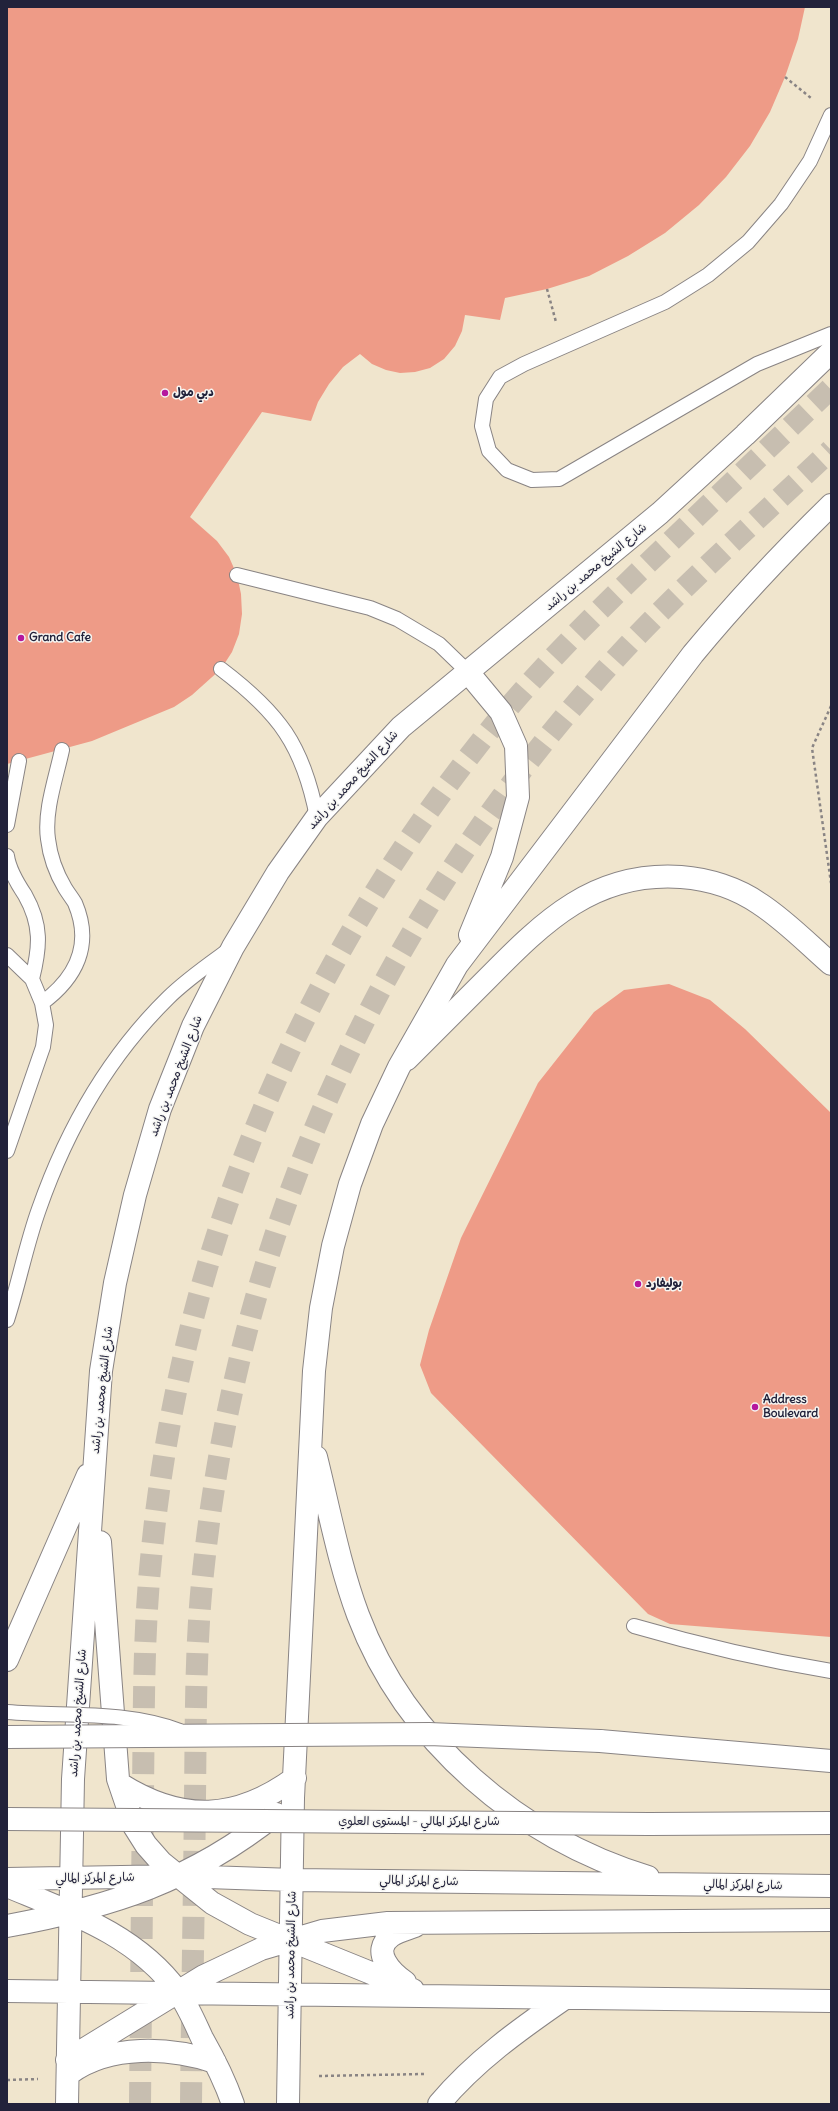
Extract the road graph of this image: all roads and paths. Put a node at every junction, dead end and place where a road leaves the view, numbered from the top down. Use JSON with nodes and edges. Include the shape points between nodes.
{"nodes":[{"id":1,"x":785,"y":77,"type":"dead end"},
{"id":2,"x":814,"y":100,"type":"dead end"},
{"id":3,"x":831,"y":115,"type":"edge"},
{"id":4,"x":547,"y":290,"type":"dead end"},
{"id":5,"x":831,"y":334,"type":"edge"},
{"id":6,"x":562,"y":347,"type":"junction"},
{"id":7,"x":831,"y":352,"type":"edge"},
{"id":8,"x":831,"y":505,"type":"edge"},
{"id":9,"x":237,"y":575,"type":"dead end"},
{"id":10,"x":221,"y":669,"type":"dead end"},
{"id":11,"x":467,"y":671,"type":"junction"},
{"id":12,"x":831,"y":706,"type":"edge"},
{"id":13,"x":62,"y":750,"type":"dead end"},
{"id":14,"x":19,"y":761,"type":"dead end"},
{"id":15,"x":317,"y":817,"type":"junction"},
{"id":16,"x":7,"y":825,"type":"edge"},
{"id":17,"x":7,"y":856,"type":"edge"},
{"id":18,"x":831,"y":882,"type":"edge"},
{"id":19,"x":233,"y":947,"type":"junction"},
{"id":20,"x":7,"y":955,"type":"edge"},
{"id":21,"x":831,"y":964,"type":"edge"},
{"id":22,"x":457,"y":965,"type":"junction"},
{"id":23,"x":32,"y":979,"type":"junction"},
{"id":24,"x":42,"y":1002,"type":"junction"},
{"id":25,"x":399,"y":1067,"type":"junction"},
{"id":26,"x":7,"y":1151,"type":"edge"},
{"id":27,"x":7,"y":1320,"type":"edge"},
{"id":28,"x":311,"y":1434,"type":"junction"},
{"id":29,"x":94,"y":1461,"type":"junction"},
{"id":30,"x":634,"y":1626,"type":"dead end"},
{"id":31,"x":7,"y":1660,"type":"edge"},
{"id":32,"x":831,"y":1671,"type":"edge"},
{"id":33,"x":7,"y":1712,"type":"edge"},
{"id":34,"x":189,"y":1735,"type":"junction"},
{"id":35,"x":7,"y":1738,"type":"edge"},
{"id":36,"x":831,"y":1760,"type":"edge"},
{"id":37,"x":120,"y":1784,"type":"junction"},
{"id":38,"x":294,"y":1788,"type":"junction"},
{"id":39,"x":7,"y":1819,"type":"edge"},
{"id":40,"x":831,"y":1823,"type":"edge"},
{"id":41,"x":179,"y":1876,"type":"junction"},
{"id":42,"x":7,"y":1879,"type":"edge"},
{"id":43,"x":71,"y":1879,"type":"junction"},
{"id":44,"x":293,"y":1880,"type":"junction"},
{"id":45,"x":672,"y":1884,"type":"junction"},
{"id":46,"x":7,"y":1886,"type":"edge"},
{"id":47,"x":831,"y":1886,"type":"edge"},
{"id":48,"x":71,"y":1913,"type":"junction"},
{"id":49,"x":831,"y":1920,"type":"edge"},
{"id":50,"x":422,"y":1923,"type":"junction"},
{"id":51,"x":7,"y":1926,"type":"edge"},
{"id":52,"x":290,"y":1940,"type":"junction"},
{"id":53,"x":7,"y":1991,"type":"edge"},
{"id":54,"x":68,"y":1992,"type":"junction"},
{"id":55,"x":178,"y":1992,"type":"junction"},
{"id":56,"x":291,"y":1994,"type":"junction"},
{"id":57,"x":423,"y":1995,"type":"junction"},
{"id":58,"x":565,"y":1998,"type":"junction"},
{"id":59,"x":831,"y":2001,"type":"edge"},
{"id":60,"x":215,"y":2062,"type":"junction"},
{"id":61,"x":67,"y":2067,"type":"junction"},
{"id":62,"x":67,"y":2104,"type":"edge"},
{"id":63,"x":233,"y":2104,"type":"edge"},
{"id":64,"x":288,"y":2104,"type":"edge"},
{"id":65,"x":439,"y":2104,"type":"edge"}],
"edges":[{"from":1,"to":2,"type":"path"},
{"from":3,"to":6,"type":"lane","via":[[810,161],[781,204],[748,242],[708,275],[665,302]]},
{"from":4,"to":6,"type":"path"},
{"from":5,"to":6,"type":"lane","via":[[757,364],[558,479],[532,480],[507,470],[489,451],[482,426],[486,399],[500,377]]},
{"from":7,"to":11,"type":"main road","name":"شارع الشيخ محمد بن راشد","via":[[660,513]]},
{"from":8,"to":22,"type":"main road","name":"شارع الشيخ محمد بن راشد","via":[[774,561],[693,654]]},
{"from":9,"to":11,"type":"lane","via":[[370,608],[397,619],[439,644]]},
{"from":10,"to":15,"type":"lane","via":[[264,704],[290,739],[303,764],[312,790]]},
{"from":11,"to":15,"type":"main road","name":"شارع الشيخ محمد بن راشد","via":[[401,727]]},
{"from":11,"to":22,"type":"main road","via":[[501,712],[516,746],[518,797],[502,858]]},
{"from":12,"to":18,"type":"path","via":[[812,748]]},
{"from":13,"to":24,"type":"lane","via":[[46,824],[57,872],[74,902],[83,935],[81,952],[75,968],[66,982]]},
{"from":14,"to":16,"type":"lane"},
{"from":15,"to":19,"type":"main road","name":"شارع الشيخ محمد بن راشد","via":[[278,872]]},
{"from":17,"to":23,"type":"lane","via":[[15,879],[35,917],[39,939]]},
{"from":19,"to":27,"type":"lane","via":[[164,1002],[114,1059],[92,1093],[69,1136],[41,1203]]},
{"from":19,"to":29,"type":"main road","name":"شارع الشيخ محمد بن راشد","via":[[190,1033],[160,1110],[134,1195],[115,1283],[102,1364]]},
{"from":20,"to":23,"type":"lane"},
{"from":21,"to":25,"type":"main road","via":[[760,903],[729,888],[696,878],[660,876],[622,881],[586,895],[554,915],[523,942]]},
{"from":22,"to":25,"type":"main road","name":"شارع الشيخ محمد بن راشد"},
{"from":23,"to":24,"type":"lane"},
{"from":24,"to":26,"type":"lane","via":[[46,1025],[43,1047]]},
{"from":25,"to":28,"type":"main road","name":"شارع الشيخ محمد بن راشد","via":[[350,1184],[333,1246],[321,1308]]},
{"from":28,"to":38,"type":"main road","name":"شارع الشيخ محمد بن راشد"},
{"from":28,"to":45,"type":"main road","via":[[346,1579],[358,1615],[373,1650],[403,1702],[432,1739],[512,1811],[562,1842],[616,1867]]},
{"from":29,"to":31,"type":"main road"},
{"from":29,"to":37,"type":"main road"},
{"from":29,"to":43,"type":"main road","name":"شارع الشيخ محمد بن راشد","via":[[73,1779]]},
{"from":30,"to":32,"type":"lane","via":[[702,1646],[771,1662]]},
{"from":33,"to":34,"type":"lane","bridge":true,"via":[[119,1717],[164,1725]]},
{"from":34,"to":35,"type":"main road","bridge":true},
{"from":34,"to":36,"type":"main road","bridge":true,"via":[[421,1734],[540,1738],[652,1744]]},
{"from":37,"to":38,"type":"main road","via":[[162,1805],[185,1811],[208,1812],[255,1803],[276,1792]]},
{"from":37,"to":41,"type":"main road","via":[[125,1806],[146,1846]]},
{"from":38,"to":41,"type":"main road","via":[[258,1828]]},
{"from":38,"to":44,"type":"main road","name":"شارع الشيخ محمد بن راشد"},
{"from":39,"to":40,"type":"main road","name":"شارع المركز المالي - المستوى العلوي","bridge":true},
{"from":41,"to":43,"type":"main road","name":"شارع المركز المالي"},
{"from":41,"to":44,"type":"main road","name":"شارع المركز المالي"},
{"from":41,"to":48,"type":"main road","via":[[143,1892]]},
{"from":41,"to":52,"type":"main road","via":[[212,1903],[250,1924]]},
{"from":42,"to":43,"type":"main road","name":"شارع المركز المالي"},
{"from":43,"to":48,"type":"main road","name":"شارع الشيخ محمد بن راشد"},
{"from":44,"to":45,"type":"main road","name":"شارع المركز المالي"},
{"from":44,"to":52,"type":"main road","name":"شارع الشيخ محمد بن راشد"},
{"from":45,"to":47,"type":"main road","name":"شارع المركز المالي"},
{"from":46,"to":48,"type":"main road"},
{"from":48,"to":51,"type":"main road"},
{"from":48,"to":54,"type":"main road","name":"شارع الشيخ محمد بن راشد"},
{"from":48,"to":55,"type":"main road","via":[[99,1925],[129,1944],[155,1966]]},
{"from":49,"to":50,"type":"main road"},
{"from":50,"to":52,"type":"main road","via":[[355,1926]]},
{"from":50,"to":57,"type":"main road","via":[[390,1937],[384,1947],[384,1959],[389,1969]]},
{"from":52,"to":55,"type":"main road","via":[[232,1962]]},
{"from":52,"to":56,"type":"main road","name":"شارع الشيخ محمد بن راشد"},
{"from":52,"to":57,"type":"main road"},
{"from":53,"to":54,"type":"main road"},
{"from":54,"to":55,"type":"main road"},
{"from":54,"to":61,"type":"main road","name":"شارع الشيخ محمد بن راشد"},
{"from":55,"to":56,"type":"main road"},
{"from":55,"to":60,"type":"main road"},
{"from":55,"to":61,"type":"main road"},
{"from":56,"to":57,"type":"main road"},
{"from":56,"to":64,"type":"main road","name":"شارع الشيخ محمد بن راشد"},
{"from":57,"to":58,"type":"main road"},
{"from":58,"to":59,"type":"main road"},
{"from":58,"to":65,"type":"main road","via":[[508,2038]]},
{"from":60,"to":61,"type":"main road","via":[[199,2056],[164,2051],[129,2052]]},
{"from":60,"to":63,"type":"main road"},
{"from":61,"to":62,"type":"main road","name":"شارع الشيخ محمد بن راشد"}]}
